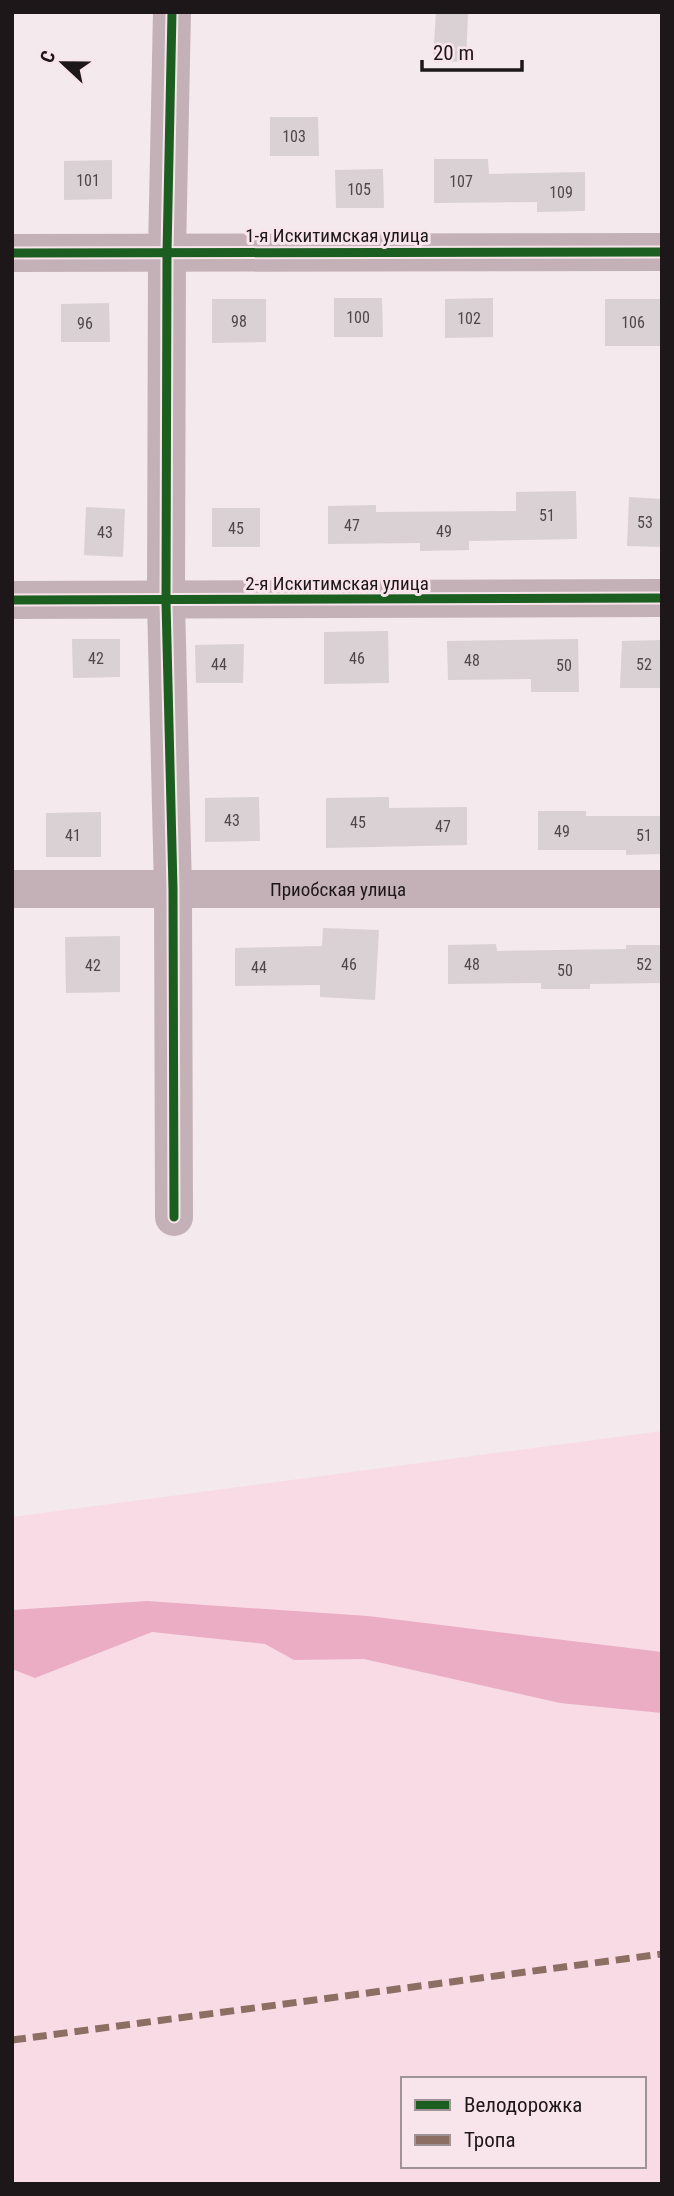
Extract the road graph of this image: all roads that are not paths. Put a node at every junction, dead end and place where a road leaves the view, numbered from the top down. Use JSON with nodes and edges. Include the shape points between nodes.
{"nodes":[{"id":1,"x":172,"y":12,"type":"edge"},
{"id":2,"x":167,"y":252,"type":"junction"},
{"id":3,"x":662,"y":252,"type":"edge"},
{"id":4,"x":12,"y":253,"type":"edge"},
{"id":5,"x":662,"y":598,"type":"edge"},
{"id":6,"x":12,"y":600,"type":"edge"},
{"id":7,"x":166,"y":602,"type":"junction"},
{"id":8,"x":12,"y":889,"type":"edge"},
{"id":9,"x":173,"y":889,"type":"junction"},
{"id":10,"x":662,"y":889,"type":"edge"},
{"id":11,"x":174,"y":1217,"type":"dead end"}],
"edges":[{"from":1,"to":2,"type":"street"},
{"from":2,"to":3,"type":"street","name":"1-я Искитимская улица"},
{"from":2,"to":4,"type":"street","name":"1-я Искитимская улица"},
{"from":2,"to":7,"type":"street"},
{"from":5,"to":7,"type":"street","name":"2-я Искитимская улица"},
{"from":6,"to":7,"type":"street","name":"2-я Искитимская улица"},
{"from":7,"to":9,"type":"street"},
{"from":8,"to":9,"type":"street","name":"Приобская улица"},
{"from":9,"to":10,"type":"street","name":"Приобская улица"},
{"from":9,"to":11,"type":"street"}]}
